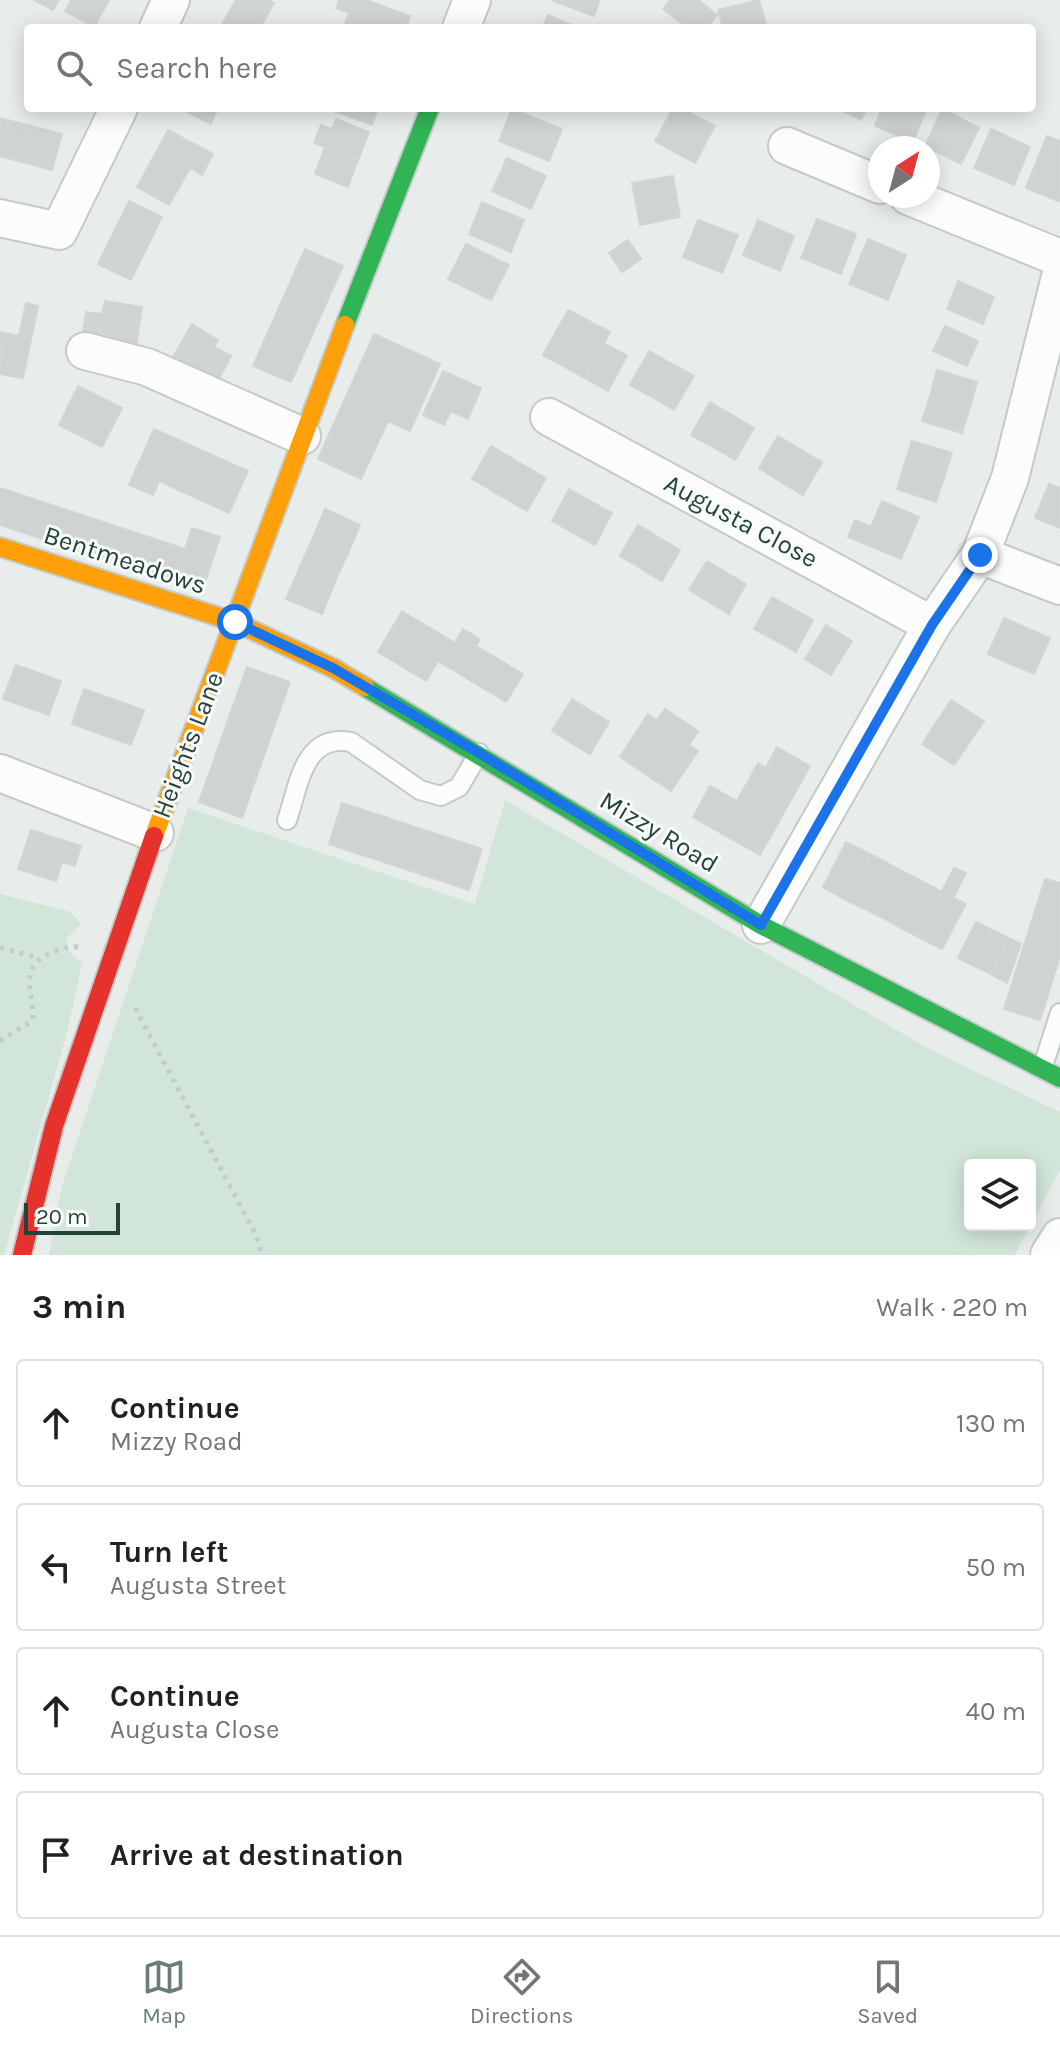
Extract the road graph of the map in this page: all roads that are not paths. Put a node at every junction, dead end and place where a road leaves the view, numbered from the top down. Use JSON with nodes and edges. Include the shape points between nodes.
{"nodes":[{"id":1,"x":171,"y":0,"type":"edge"},
{"id":2,"x":472,"y":0,"type":"edge"},
{"id":3,"x":160,"y":24,"type":"edge"},
{"id":4,"x":463,"y":24,"type":"edge"},
{"id":5,"x":117,"y":112,"type":"edge"},
{"id":6,"x":428,"y":112,"type":"edge"},
{"id":7,"x":787,"y":146,"type":"dead end"},
{"id":8,"x":868,"y":180,"type":"edge"},
{"id":9,"x":937,"y":208,"type":"edge"},
{"id":10,"x":0,"y":218,"type":"edge"},
{"id":11,"x":1060,"y":258,"type":"edge"},
{"id":12,"x":1060,"y":277,"type":"edge"},
{"id":13,"x":85,"y":351,"type":"dead end"},
{"id":14,"x":549,"y":417,"type":"dead end"},
{"id":15,"x":302,"y":436,"type":"junction"},
{"id":16,"x":0,"y":547,"type":"edge"},
{"id":17,"x":980,"y":555,"type":"junction"},
{"id":18,"x":1060,"y":586,"type":"edge"},
{"id":19,"x":235,"y":622,"type":"junction"},
{"id":20,"x":932,"y":625,"type":"junction"},
{"id":21,"x":479,"y":753,"type":"junction"},
{"id":22,"x":0,"y":773,"type":"edge"},
{"id":23,"x":287,"y":820,"type":"dead end"},
{"id":24,"x":155,"y":833,"type":"junction"},
{"id":25,"x":761,"y":925,"type":"junction"},
{"id":26,"x":1060,"y":1013,"type":"edge"},
{"id":27,"x":1042,"y":1069,"type":"junction"},
{"id":28,"x":1060,"y":1078,"type":"edge"},
{"id":29,"x":1060,"y":1237,"type":"edge"},
{"id":30,"x":22,"y":1255,"type":"edge"},
{"id":31,"x":1049,"y":1255,"type":"edge"}],
"edges":[{"from":1,"to":3,"type":"street"},
{"from":2,"to":4,"type":"street"},
{"from":5,"to":10,"type":"street","via":[[59,231]]},
{"from":6,"to":15,"type":"street","name":"Heights Lane"},
{"from":7,"to":8,"type":"street"},
{"from":9,"to":11,"type":"street"},
{"from":12,"to":17,"type":"street","via":[[1010,478]]},
{"from":13,"to":15,"type":"street","via":[[147,367]]},
{"from":14,"to":20,"type":"street","name":"Augusta Close"},
{"from":15,"to":19,"type":"street","name":"Heights Lane"},
{"from":16,"to":19,"type":"street","name":"Bentmeadows"},
{"from":17,"to":18,"type":"street"},
{"from":17,"to":20,"type":"street"},
{"from":19,"to":21,"type":"street","name":"Mizzy Road","via":[[333,668]]},
{"from":19,"to":24,"type":"street","name":"Heights Lane"},
{"from":20,"to":25,"type":"street"},
{"from":21,"to":23,"type":"lane","via":[[459,787],[441,796],[420,790],[351,742],[323,743],[305,764]]},
{"from":21,"to":25,"type":"street","name":"Mizzy Road"},
{"from":22,"to":24,"type":"street"},
{"from":24,"to":30,"type":"street","name":"Heights Lane","via":[[54,1126]]},
{"from":25,"to":27,"type":"street","name":"Mizzy Road"},
{"from":26,"to":27,"type":"lane"},
{"from":27,"to":28,"type":"street","name":"Mizzy Road"},
{"from":29,"to":31,"type":"street"}]}
